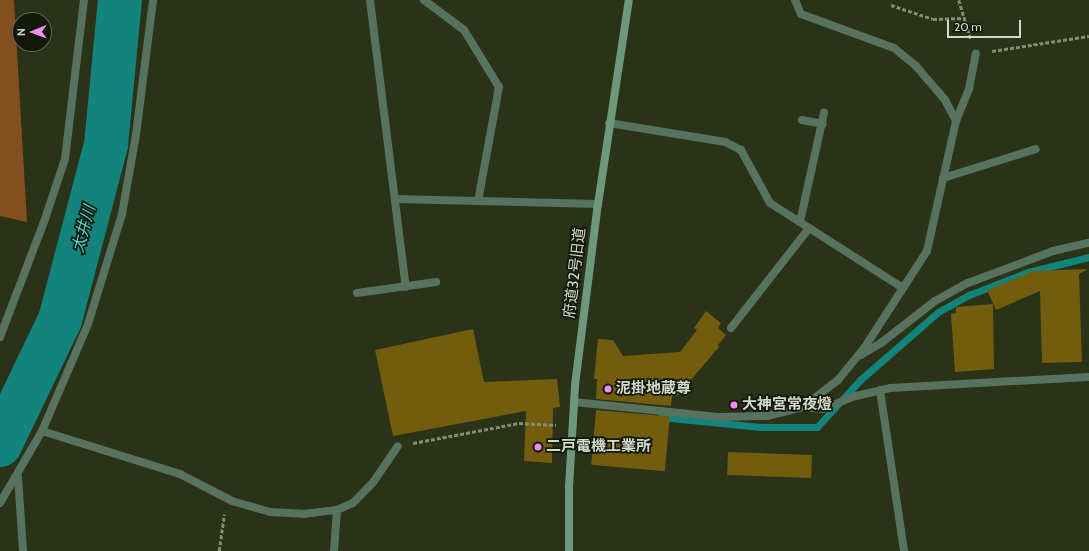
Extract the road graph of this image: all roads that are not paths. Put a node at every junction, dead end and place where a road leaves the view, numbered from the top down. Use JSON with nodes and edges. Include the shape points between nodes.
{"nodes":[{"id":1,"x":84,"y":0,"type":"edge"},
{"id":2,"x":153,"y":0,"type":"edge"},
{"id":3,"x":370,"y":0,"type":"edge"},
{"id":4,"x":424,"y":0,"type":"edge"},
{"id":5,"x":629,"y":0,"type":"edge"},
{"id":6,"x":795,"y":0,"type":"edge"},
{"id":7,"x":976,"y":54,"type":"road end"},
{"id":8,"x":824,"y":112,"type":"dead end"},
{"id":9,"x":802,"y":120,"type":"dead end"},
{"id":10,"x":956,"y":121,"type":"junction"},
{"id":11,"x":609,"y":123,"type":"junction"},
{"id":12,"x":823,"y":124,"type":"junction"},
{"id":13,"x":1036,"y":149,"type":"dead end"},
{"id":14,"x":943,"y":178,"type":"junction"},
{"id":15,"x":395,"y":199,"type":"junction"},
{"id":16,"x":478,"y":201,"type":"junction"},
{"id":17,"x":598,"y":204,"type":"junction"},
{"id":18,"x":800,"y":222,"type":"junction"},
{"id":19,"x":809,"y":228,"type":"junction"},
{"id":20,"x":1089,"y":243,"type":"edge"},
{"id":21,"x":436,"y":282,"type":"dead end"},
{"id":22,"x":406,"y":287,"type":"junction"},
{"id":23,"x":903,"y":288,"type":"junction"},
{"id":24,"x":356,"y":293,"type":"dead end"},
{"id":25,"x":731,"y":328,"type":"dead end"},
{"id":26,"x":0,"y":338,"type":"edge"},
{"id":27,"x":856,"y":357,"type":"junction"},
{"id":28,"x":1089,"y":377,"type":"edge"},
{"id":29,"x":880,"y":390,"type":"junction"},
{"id":30,"x":574,"y":402,"type":"junction"},
{"id":31,"x":803,"y":407,"type":"junction"},
{"id":32,"x":42,"y":431,"type":"junction"},
{"id":33,"x":398,"y":446,"type":"road end"},
{"id":34,"x":18,"y":477,"type":"junction"},
{"id":35,"x":0,"y":503,"type":"edge"},
{"id":36,"x":337,"y":510,"type":"junction"},
{"id":37,"x":23,"y":551,"type":"edge"},
{"id":38,"x":334,"y":551,"type":"edge"},
{"id":39,"x":569,"y":551,"type":"edge"},
{"id":40,"x":904,"y":551,"type":"edge"}],
"edges":[{"from":1,"to":26,"type":"street","via":[[65,158]]},
{"from":2,"to":32,"type":"street","via":[[136,135],[122,214],[88,324]]},
{"from":3,"to":15,"type":"street"},
{"from":4,"to":16,"type":"street","via":[[464,30],[498,87]]},
{"from":5,"to":11,"type":"street","name":"府道32号旧道"},
{"from":6,"to":10,"type":"street","via":[[802,14],[894,48],[916,66],[953,112]]},
{"from":7,"to":10,"type":"street","via":[[969,89]]},
{"from":8,"to":12,"type":"street"},
{"from":9,"to":12,"type":"street"},
{"from":10,"to":14,"type":"street"},
{"from":11,"to":17,"type":"street","name":"府道32号旧道"},
{"from":11,"to":18,"type":"street","via":[[725,142],[741,150],[770,203]]},
{"from":12,"to":18,"type":"street"},
{"from":13,"to":14,"type":"street"},
{"from":14,"to":23,"type":"street","via":[[927,251]]},
{"from":15,"to":16,"type":"street"},
{"from":15,"to":22,"type":"street"},
{"from":16,"to":17,"type":"street"},
{"from":17,"to":30,"type":"street","name":"府道32号旧道"},
{"from":18,"to":19,"type":"street"},
{"from":19,"to":23,"type":"street"},
{"from":19,"to":25,"type":"street"},
{"from":20,"to":27,"type":"street","via":[[1053,251],[968,283],[935,301],[881,343]]},
{"from":21,"to":22,"type":"street"},
{"from":22,"to":24,"type":"street"},
{"from":23,"to":27,"type":"street"},
{"from":27,"to":31,"type":"street","via":[[838,380]]},
{"from":28,"to":29,"type":"street"},
{"from":29,"to":31,"type":"street","via":[[856,396],[824,409]]},
{"from":29,"to":40,"type":"street"},
{"from":30,"to":31,"type":"street","via":[[720,417],[767,416]]},
{"from":30,"to":39,"type":"street","name":"府道32号旧道","via":[[569,487]]},
{"from":32,"to":34,"type":"street"},
{"from":32,"to":36,"type":"street","via":[[180,474],[227,498],[270,512],[303,514]]},
{"from":33,"to":36,"type":"street","via":[[374,481],[353,503]]},
{"from":34,"to":35,"type":"street"},
{"from":34,"to":37,"type":"street"},
{"from":36,"to":38,"type":"street"}]}
